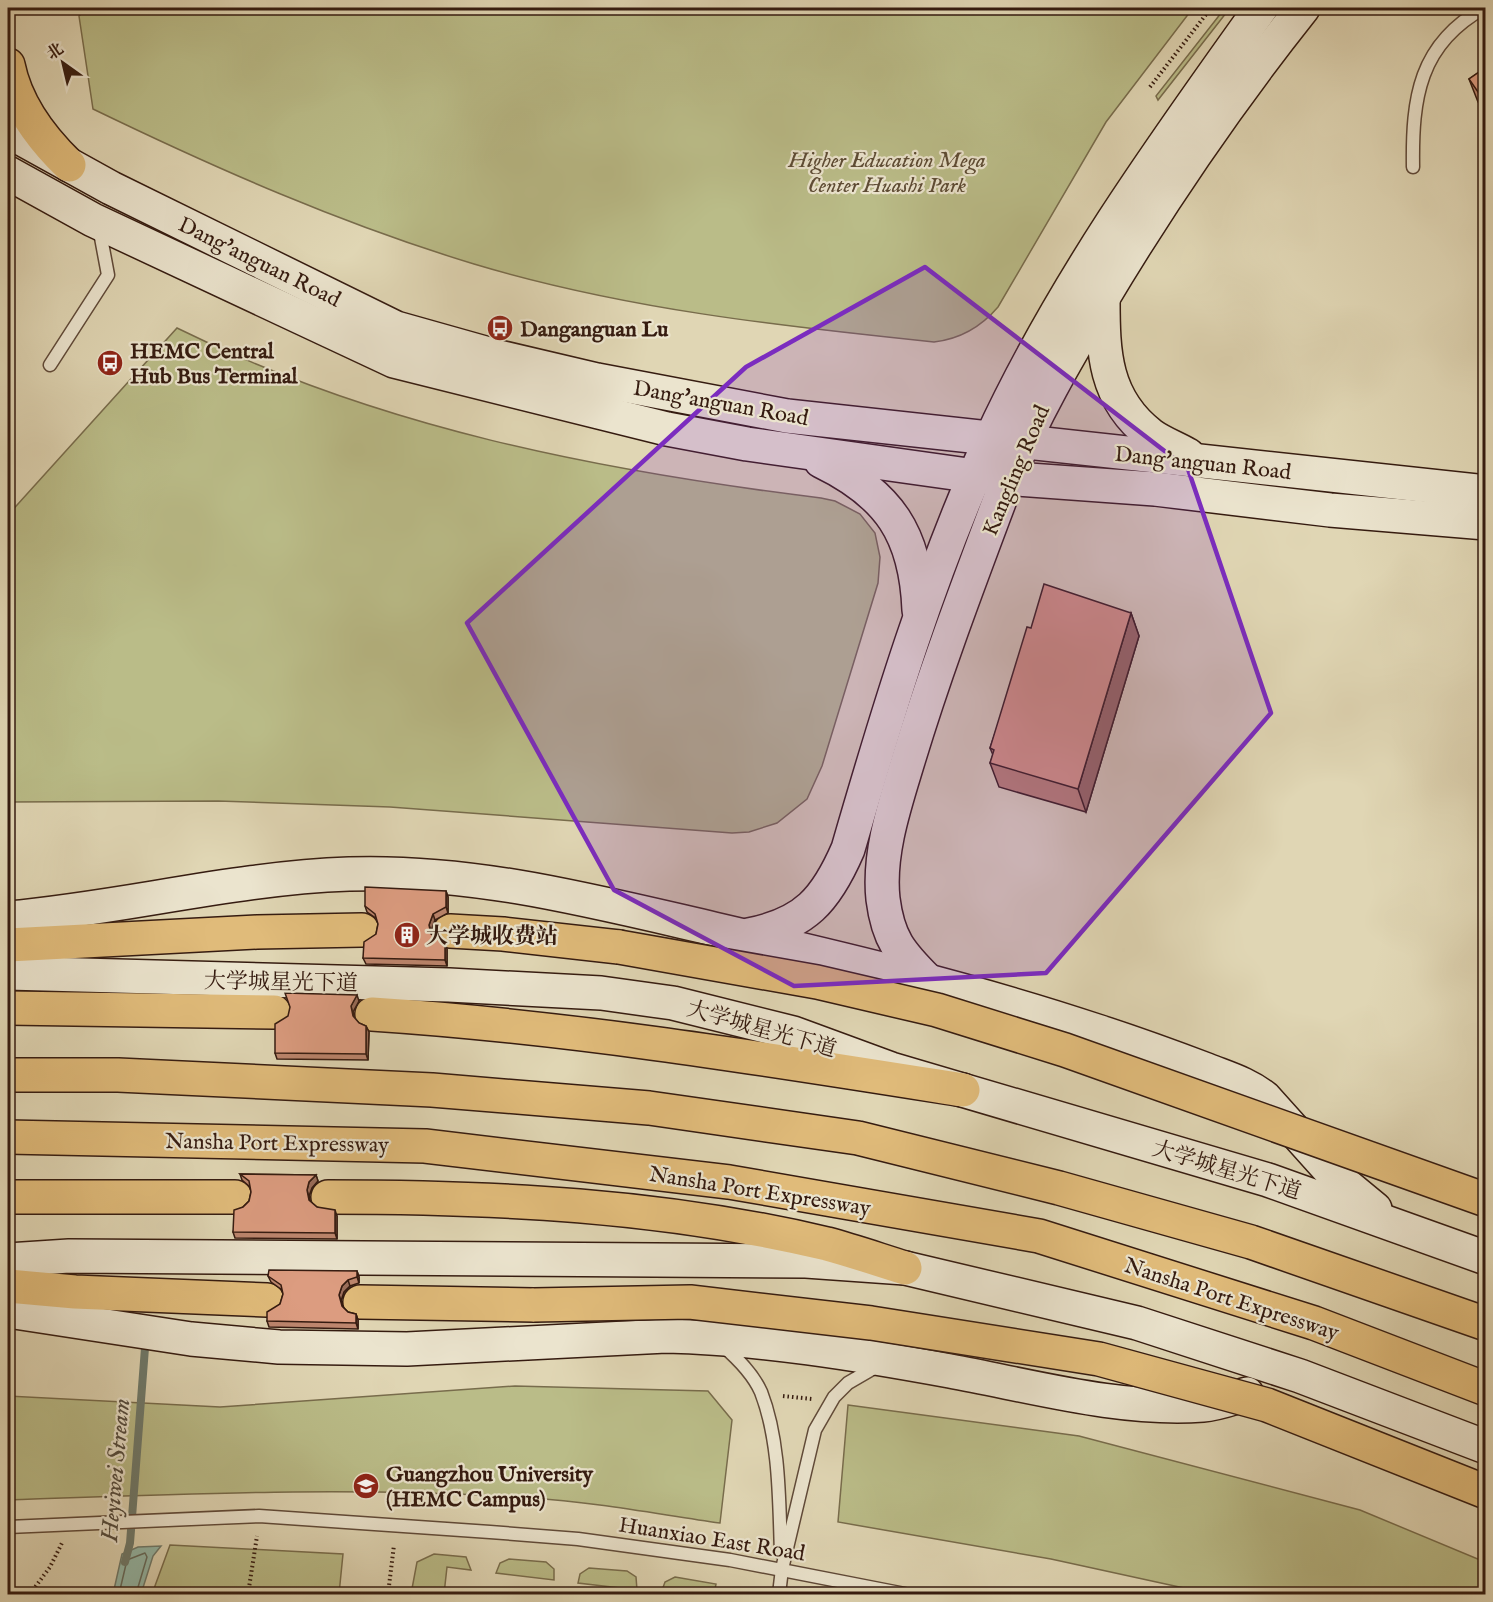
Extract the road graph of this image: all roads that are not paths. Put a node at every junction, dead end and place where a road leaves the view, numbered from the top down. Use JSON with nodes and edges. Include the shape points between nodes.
{"nodes":[{"id":1,"x":1261,"y":8,"type":"edge"},
{"id":2,"x":1303,"y":8,"type":"edge"},
{"id":3,"x":1484,"y":8,"type":"edge"},
{"id":4,"x":8,"y":65,"type":"edge"},
{"id":5,"x":8,"y":131,"type":"edge"},
{"id":6,"x":69,"y":165,"type":"junction"},
{"id":7,"x":1413,"y":168,"type":"dead end"},
{"id":8,"x":8,"y":173,"type":"edge"},
{"id":9,"x":98,"y":223,"type":"junction"},
{"id":10,"x":1103,"y":299,"type":"junction"},
{"id":11,"x":50,"y":365,"type":"dead end"},
{"id":12,"x":1006,"y":441,"type":"junction"},
{"id":13,"x":803,"y":452,"type":"junction"},
{"id":14,"x":1200,"y":461,"type":"junction"},
{"id":15,"x":975,"y":476,"type":"junction"},
{"id":16,"x":1008,"y":478,"type":"junction"},
{"id":17,"x":1485,"y":492,"type":"edge"},
{"id":18,"x":1485,"y":523,"type":"edge"},
{"id":19,"x":920,"y":618,"type":"junction"},
{"id":20,"x":8,"y":918,"type":"edge"},
{"id":21,"x":362,"y":930,"type":"dead end"},
{"id":22,"x":450,"y":931,"type":"dead end"},
{"id":23,"x":744,"y":936,"type":"junction"},
{"id":24,"x":8,"y":945,"type":"edge"},
{"id":25,"x":8,"y":973,"type":"edge"},
{"id":26,"x":927,"y":980,"type":"junction"},
{"id":27,"x":8,"y":1008,"type":"edge"},
{"id":28,"x":274,"y":1012,"type":"dead end"},
{"id":29,"x":372,"y":1014,"type":"dead end"},
{"id":30,"x":8,"y":1075,"type":"edge"},
{"id":31,"x":963,"y":1090,"type":"junction"},
{"id":32,"x":8,"y":1137,"type":"edge"},
{"id":33,"x":8,"y":1197,"type":"edge"},
{"id":34,"x":235,"y":1197,"type":"dead end"},
{"id":35,"x":328,"y":1197,"type":"dead end"},
{"id":36,"x":1485,"y":1200,"type":"edge"},
{"id":37,"x":1390,"y":1222,"type":"junction"},
{"id":38,"x":1485,"y":1258,"type":"edge"},
{"id":39,"x":8,"y":1260,"type":"edge"},
{"id":40,"x":905,"y":1268,"type":"junction"},
{"id":41,"x":8,"y":1286,"type":"edge"},
{"id":42,"x":267,"y":1300,"type":"dead end"},
{"id":43,"x":360,"y":1302,"type":"dead end"},
{"id":44,"x":8,"y":1311,"type":"edge"},
{"id":45,"x":1485,"y":1324,"type":"edge"},
{"id":46,"x":705,"y":1337,"type":"junction"},
{"id":47,"x":896,"y":1361,"type":"junction"},
{"id":48,"x":1300,"y":1376,"type":"junction"},
{"id":49,"x":1485,"y":1389,"type":"edge"},
{"id":50,"x":1485,"y":1447,"type":"edge"},
{"id":51,"x":1485,"y":1492,"type":"edge"},
{"id":52,"x":8,"y":1527,"type":"edge"},
{"id":53,"x":782,"y":1569,"type":"junction"},
{"id":54,"x":779,"y":1594,"type":"edge"},
{"id":55,"x":905,"y":1594,"type":"edge"}],
"edges":[{"from":1,"to":12,"type":"main road","name":"Kangling Road","via":[[1154,157],[1056,314]]},
{"from":2,"to":10,"type":"main road","name":"Kangling Road","via":[[1191,158]]},
{"from":3,"to":7,"type":"lane","via":[[1461,21],[1430,58],[1414,111]]},
{"from":4,"to":6,"type":"main road","via":[[21,103],[35,128]]},
{"from":5,"to":6,"type":"main road","name":"Dang'anguan Road"},
{"from":6,"to":12,"type":"main road","name":"Dang'anguan Road","via":[[396,328],[499,357],[707,403]]},
{"from":8,"to":9,"type":"main road","name":"Dang'anguan Road"},
{"from":9,"to":11,"type":"lane","via":[[108,275]]},
{"from":9,"to":13,"type":"main road","name":"Dang'anguan Road","via":[[394,362],[667,429]]},
{"from":10,"to":12,"type":"main road","name":"Kangling Road"},
{"from":10,"to":14,"type":"main road","via":[[1103,349],[1116,393],[1151,435]]},
{"from":12,"to":14,"type":"main road","name":"Dang'anguan Road"},
{"from":12,"to":15,"type":"main road","name":"Kangling Road"},
{"from":12,"to":16,"type":"main road","name":"Kangling Road"},
{"from":13,"to":15,"type":"main road","name":"Dang'anguan Road"},
{"from":13,"to":19,"type":"main road","via":[[868,488],[888,509],[912,555],[918,577]]},
{"from":14,"to":17,"type":"main road","name":"Dang'anguan Road"},
{"from":15,"to":16,"type":"main road","name":"Dang'anguan Road"},
{"from":15,"to":19,"type":"main road","name":"Kangling Road"},
{"from":16,"to":18,"type":"main road","name":"Dang'anguan Road"},
{"from":16,"to":26,"type":"main road","name":"Kangling Road","via":[[927,697],[894,807],[883,866],[887,924],[899,952]]},
{"from":19,"to":23,"type":"main road","name":"Kangling Road","via":[[837,876],[806,913],[788,924]]},
{"from":20,"to":23,"type":"main road","via":[[223,887],[349,874],[506,883]]},
{"from":21,"to":24,"type":"main road"},
{"from":22,"to":36,"type":"main road","bridge":true,"via":[[619,947],[817,982],[937,1010],[1065,1050]]},
{"from":23,"to":26,"type":"main road"},
{"from":25,"to":31,"type":"main road","name":"大学城星光下道","via":[[601,993],[673,1003],[793,1033]]},
{"from":26,"to":37,"type":"main road","via":[[1006,1001],[1146,1047],[1252,1087],[1277,1108],[1335,1176]]},
{"from":27,"to":28,"type":"main road"},
{"from":29,"to":31,"type":"main road","via":[[509,1025]]},
{"from":30,"to":45,"type":"main road","via":[[118,1075],[432,1090],[649,1108],[858,1138],[1059,1188],[1251,1242]]},
{"from":31,"to":37,"type":"main road","name":"大学城星光下道","via":[[1268,1180]]},
{"from":32,"to":49,"type":"main road","name":"Nansha Port Expressway","via":[[425,1146],[729,1182],[1039,1236],[1314,1323]]},
{"from":33,"to":34,"type":"main road"},
{"from":35,"to":40,"type":"main road","via":[[512,1201],[642,1211],[828,1245]]},
{"from":37,"to":38,"type":"main road","name":"大学城星光下道"},
{"from":39,"to":40,"type":"main road","via":[[69,1256],[806,1261]]},
{"from":40,"to":48,"type":"main road","via":[[1137,1323]]},
{"from":41,"to":42,"type":"main road"},
{"from":43,"to":51,"type":"main road","bridge":true,"via":[[690,1302],[871,1323],[1099,1359],[1267,1405]]},
{"from":44,"to":46,"type":"main road","via":[[191,1339],[279,1347],[407,1349]]},
{"from":46,"to":47,"type":"main road"},
{"from":46,"to":53,"type":"lane","via":[[736,1357],[760,1391],[775,1461]]},
{"from":47,"to":48,"type":"main road","via":[[1080,1395],[1172,1406],[1206,1405]]},
{"from":47,"to":53,"type":"lane","via":[[882,1363],[848,1383],[822,1414],[807,1456]]},
{"from":48,"to":50,"type":"main road"},
{"from":52,"to":53,"type":"lane","name":"Huanxiao East Road","via":[[259,1516],[578,1539]]},
{"from":53,"to":54,"type":"lane"},
{"from":53,"to":55,"type":"lane","name":"Huanxiao East Road"}]}
